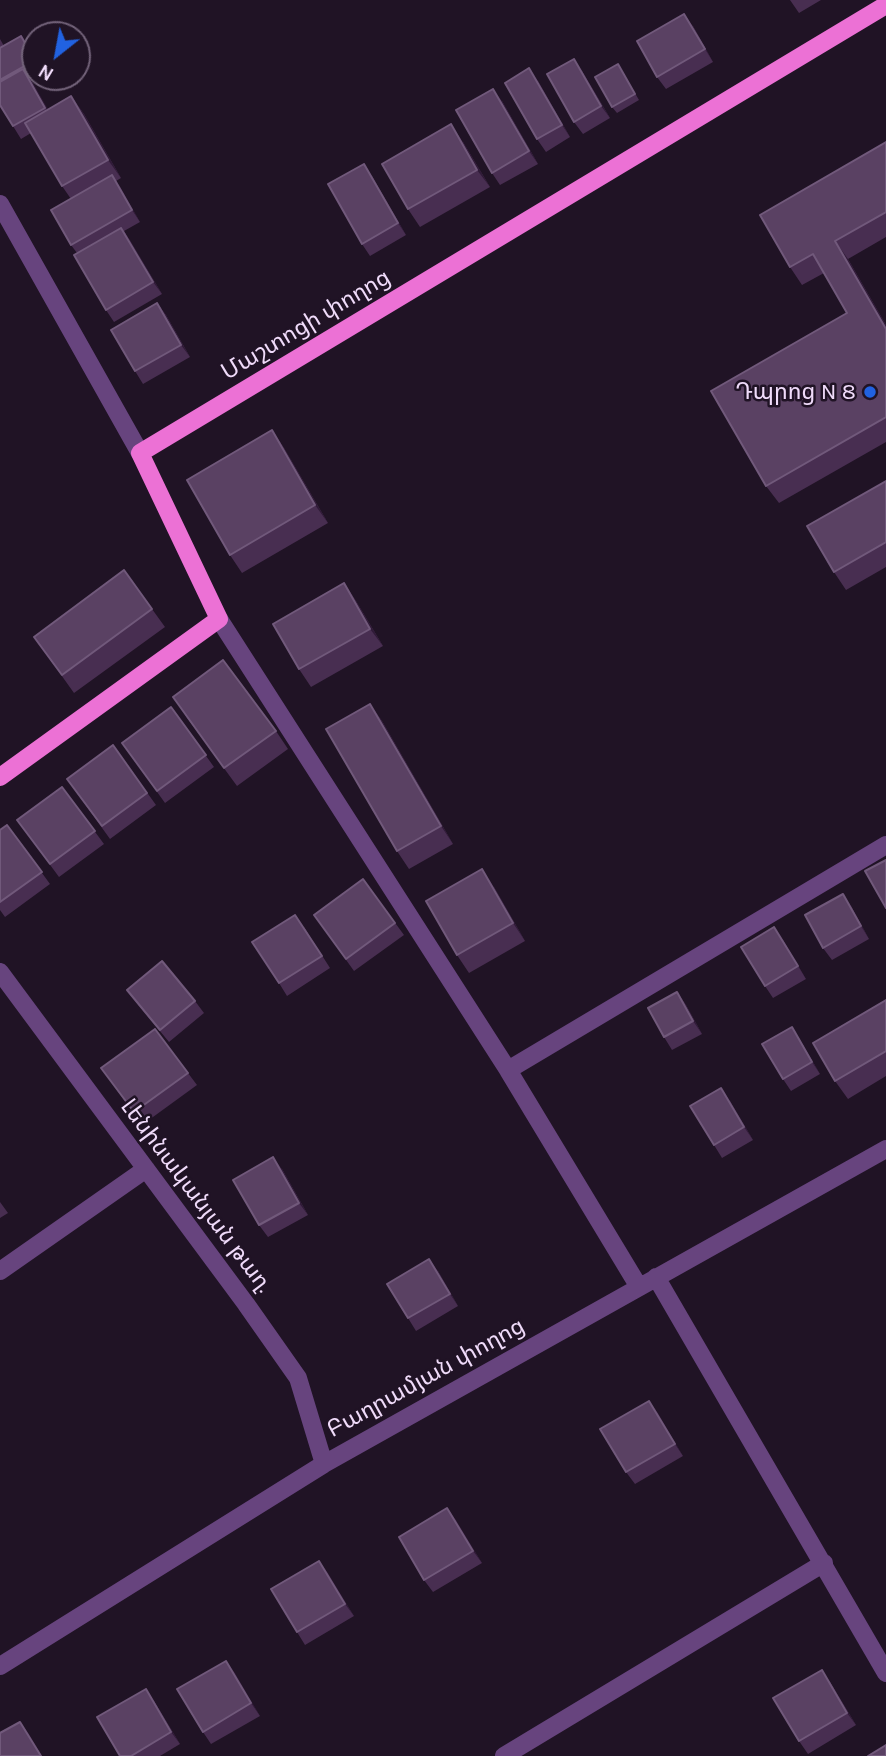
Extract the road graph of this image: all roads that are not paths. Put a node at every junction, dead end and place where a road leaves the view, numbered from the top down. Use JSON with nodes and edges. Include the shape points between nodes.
{"nodes":[{"id":1,"x":886,"y":5,"type":"edge"},
{"id":2,"x":0,"y":204,"type":"edge"},
{"id":3,"x":140,"y":453,"type":"junction"},
{"id":4,"x":219,"y":619,"type":"junction"},
{"id":5,"x":0,"y":777,"type":"edge"},
{"id":6,"x":886,"y":845,"type":"edge"},
{"id":7,"x":0,"y":972,"type":"edge"},
{"id":8,"x":508,"y":1070,"type":"junction"},
{"id":9,"x":886,"y":1149,"type":"edge"},
{"id":10,"x":146,"y":1169,"type":"junction"},
{"id":11,"x":0,"y":1271,"type":"edge"},
{"id":12,"x":656,"y":1277,"type":"junction"},
{"id":13,"x":639,"y":1287,"type":"junction"},
{"id":14,"x":324,"y":1464,"type":"junction"},
{"id":15,"x":824,"y":1563,"type":"junction"},
{"id":16,"x":0,"y":1666,"type":"edge"},
{"id":17,"x":886,"y":1673,"type":"edge"},
{"id":18,"x":504,"y":1756,"type":"edge"}],
"edges":[{"from":1,"to":3,"type":"main road","name":"Մաշտոցի փողոց"},
{"from":2,"to":3,"type":"street"},
{"from":3,"to":4,"type":"main road"},
{"from":4,"to":5,"type":"main road"},
{"from":4,"to":8,"type":"street"},
{"from":6,"to":8,"type":"street"},
{"from":7,"to":10,"type":"street","name":"Լենինականյան թաղ."},
{"from":8,"to":13,"type":"street"},
{"from":9,"to":12,"type":"street","name":"Բաղրամյան փողոց"},
{"from":10,"to":11,"type":"street"},
{"from":10,"to":14,"type":"street","name":"Լենինականյան թաղ.","via":[[298,1378]]},
{"from":12,"to":13,"type":"street","name":"Բաղրամյան փողոց"},
{"from":12,"to":15,"type":"street"},
{"from":13,"to":14,"type":"street","name":"Բաղրամյան փողոց"},
{"from":14,"to":16,"type":"street","name":"Բաղրամյան փողոց"},
{"from":15,"to":17,"type":"street"},
{"from":15,"to":18,"type":"street"}]}
